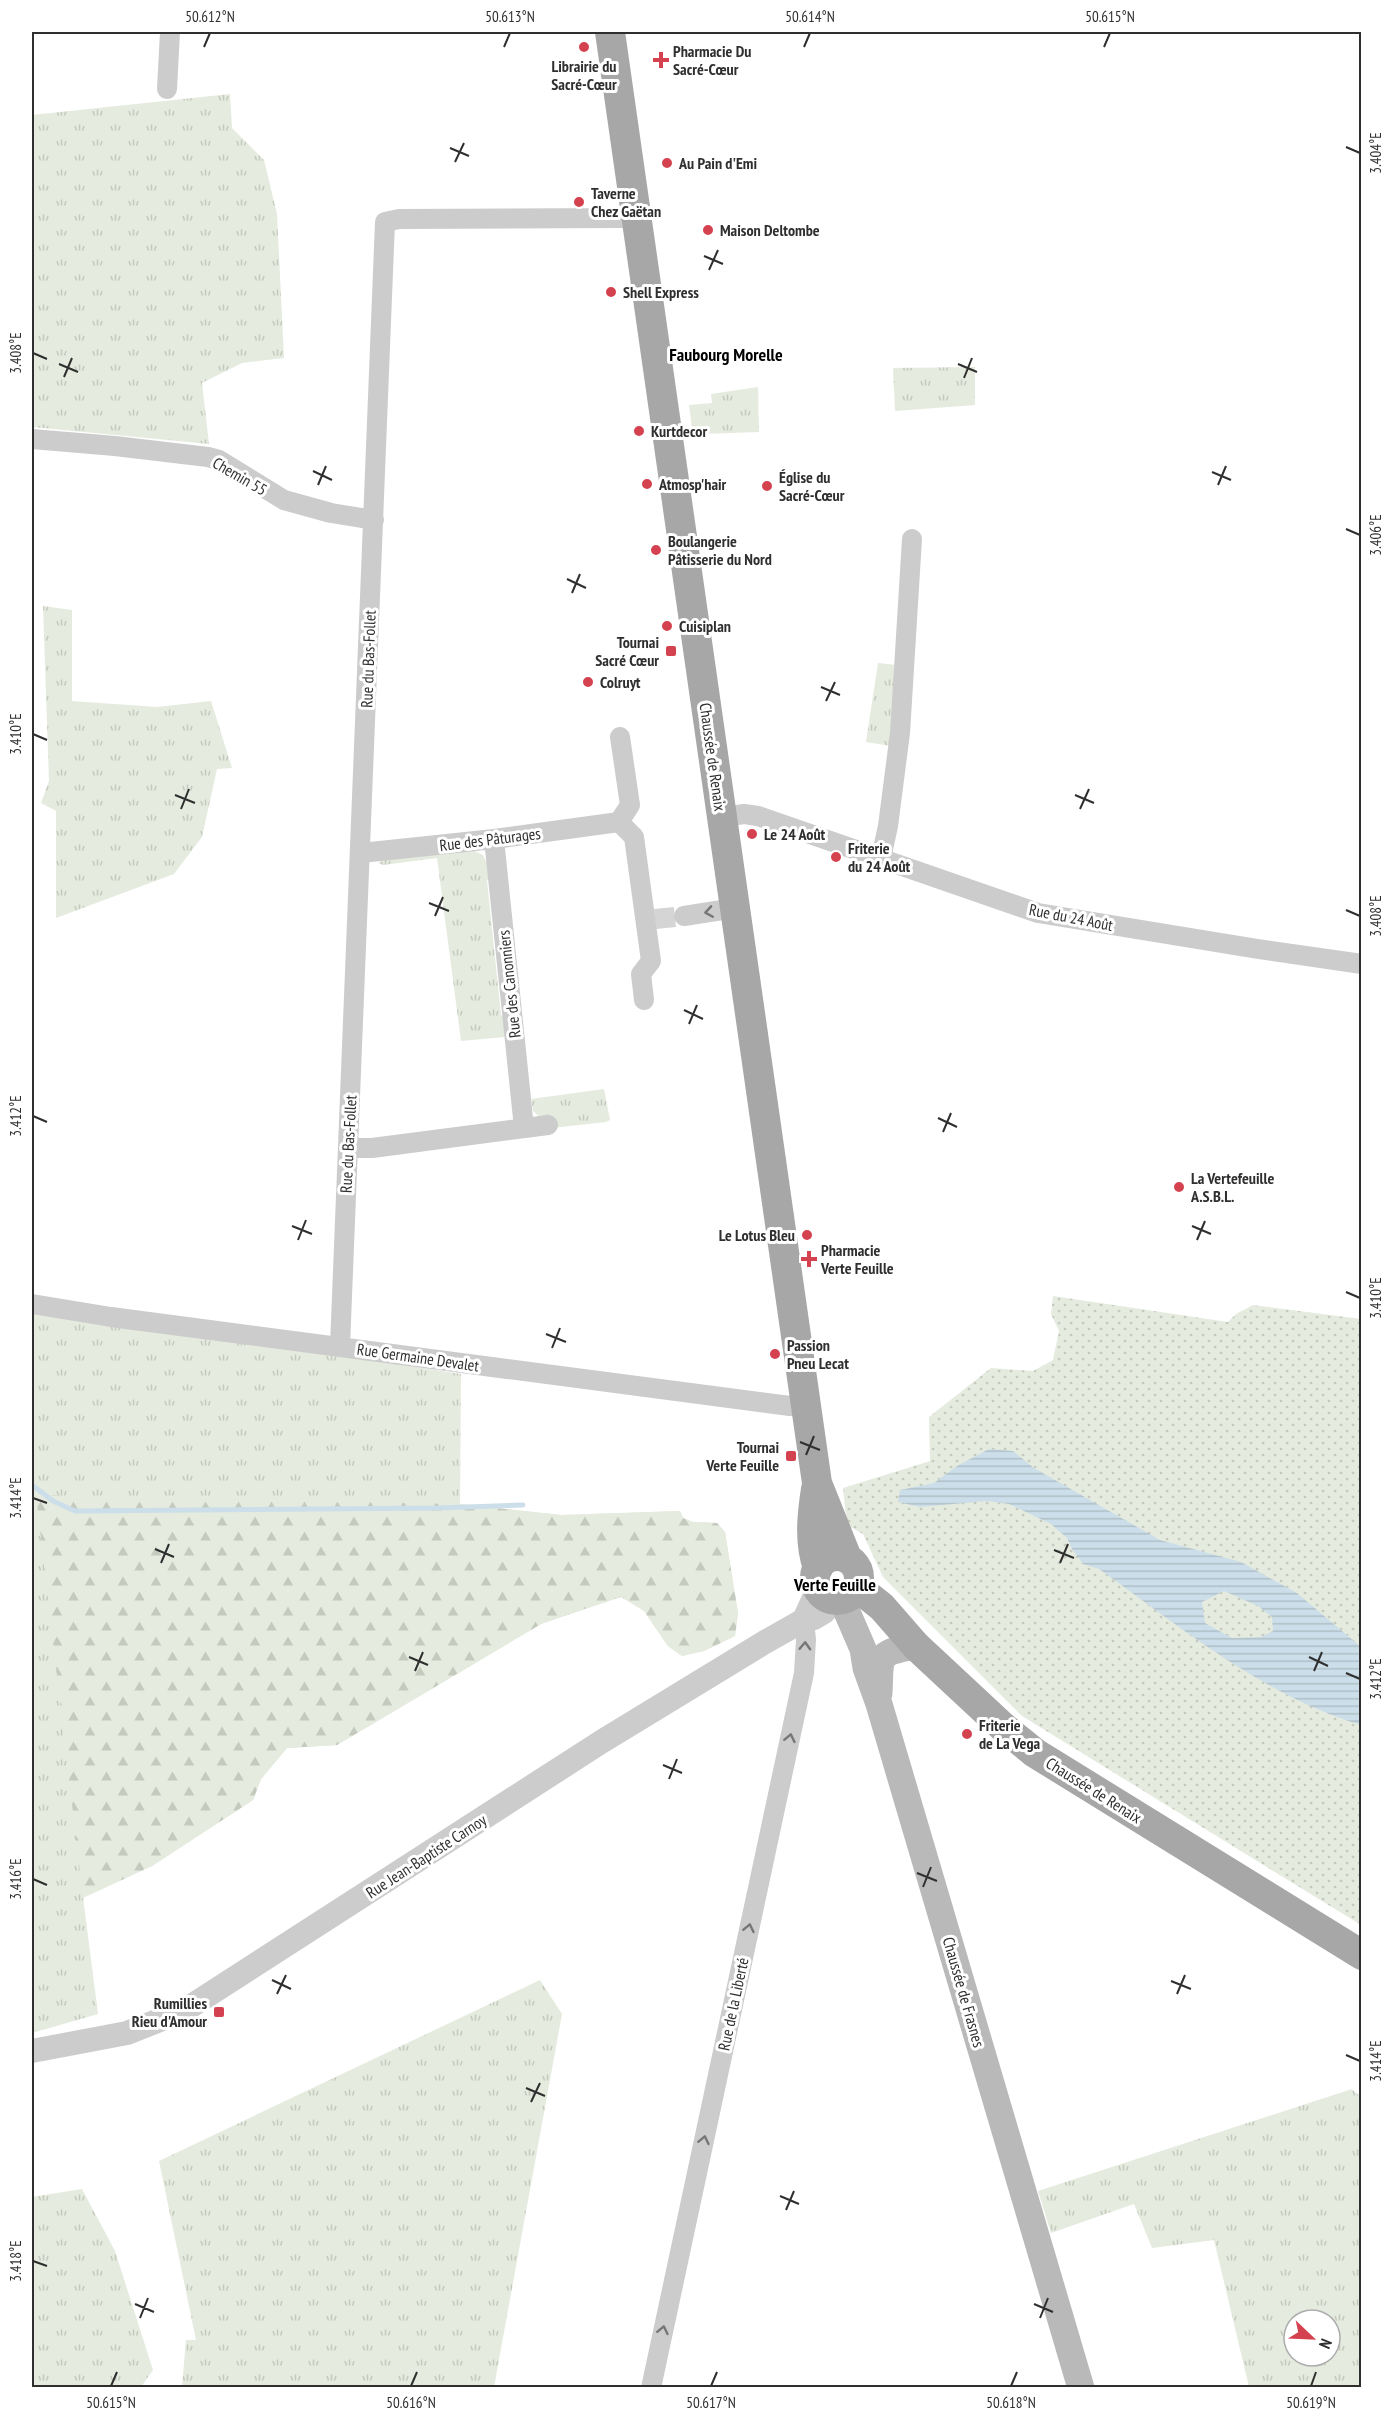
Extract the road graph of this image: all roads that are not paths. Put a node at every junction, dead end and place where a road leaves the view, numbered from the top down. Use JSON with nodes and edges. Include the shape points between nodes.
{"nodes":[{"id":1,"x":170,"y":32,"type":"edge"},
{"id":2,"x":610,"y":32,"type":"edge"},
{"id":3,"x":167,"y":89,"type":"dead end"},
{"id":4,"x":636,"y":215,"type":"junction"},
{"id":5,"x":32,"y":439,"type":"edge"},
{"id":6,"x":374,"y":520,"type":"junction"},
{"id":7,"x":912,"y":538,"type":"dead end"},
{"id":8,"x":620,"y":737,"type":"dead end"},
{"id":9,"x":722,"y":817,"type":"junction"},
{"id":10,"x":619,"y":822,"type":"junction"},
{"id":11,"x":494,"y":839,"type":"junction"},
{"id":12,"x":361,"y":853,"type":"junction"},
{"id":13,"x":881,"y":858,"type":"junction"},
{"id":14,"x":735,"y":908,"type":"junction"},
{"id":15,"x":684,"y":916,"type":"tunnel mouth"},
{"id":16,"x":1362,"y":963,"type":"edge"},
{"id":17,"x":644,"y":1000,"type":"dead end"},
{"id":18,"x":548,"y":1125,"type":"dead end"},
{"id":19,"x":524,"y":1128,"type":"junction"},
{"id":20,"x":348,"y":1148,"type":"junction"},
{"id":21,"x":32,"y":1304,"type":"edge"},
{"id":22,"x":340,"y":1346,"type":"junction"},
{"id":23,"x":805,"y":1404,"type":"junction"},
{"id":24,"x":817,"y":1483,"type":"junction"},
{"id":25,"x":835,"y":1588,"type":"junction"},
{"id":26,"x":804,"y":1620,"type":"junction"},
{"id":27,"x":916,"y":1646,"type":"junction"},
{"id":28,"x":878,"y":1700,"type":"junction"},
{"id":29,"x":1362,"y":1955,"type":"edge"},
{"id":30,"x":32,"y":2051,"type":"edge"},
{"id":31,"x":651,"y":2388,"type":"edge"},
{"id":32,"x":1081,"y":2388,"type":"edge"}],
"edges":[{"from":1,"to":3,"type":"street"},
{"from":2,"to":4,"type":"main road","name":"Chaussée de Renaix"},
{"from":4,"to":6,"type":"street","name":"Rue du Bas-Follet","via":[[385,222]]},
{"from":4,"to":9,"type":"main road","name":"Chaussée de Renaix"},
{"from":5,"to":6,"type":"street","name":"Chemin 55","via":[[208,457],[284,500]]},
{"from":6,"to":12,"type":"street","name":"Rue du Bas-Follet"},
{"from":7,"to":13,"type":"street","via":[[900,733]]},
{"from":8,"to":10,"type":"street","via":[[630,805]]},
{"from":9,"to":13,"type":"street","name":"Rue du 24 Août","via":[[758,816]]},
{"from":9,"to":14,"type":"main road","name":"Chaussée de Renaix"},
{"from":10,"to":11,"type":"street","name":"Rue des Pâturages"},
{"from":10,"to":17,"type":"street","via":[[634,837],[651,920],[651,961],[641,974]]},
{"from":11,"to":12,"type":"street","name":"Rue des Pâturages"},
{"from":11,"to":19,"type":"street","name":"Rue des Canonniers"},
{"from":12,"to":20,"type":"street","name":"Rue du Bas-Follet"},
{"from":13,"to":16,"type":"street","name":"Rue du 24 Août","via":[[1038,913]]},
{"from":14,"to":15,"type":"street","one_way":true},
{"from":14,"to":23,"type":"main road","name":"Chaussée de Renaix"},
{"from":18,"to":19,"type":"street"},
{"from":19,"to":20,"type":"street"},
{"from":20,"to":22,"type":"street","name":"Rue du Bas-Follet"},
{"from":21,"to":22,"type":"street","name":"Rue Germaine Devalet"},
{"from":22,"to":23,"type":"street","name":"Rue Germaine Devalet","via":[[790,1406]]},
{"from":23,"to":24,"type":"main road","name":"Chaussée de Renaix"},
{"from":24,"to":25,"type":"main road","name":"Chaussée de Renaix","via":[[813,1552]]},
{"from":24,"to":25,"type":"main road","name":"Chaussée de Renaix","via":[[847,1558],[858,1571]]},
{"from":25,"to":26,"type":"street"},
{"from":25,"to":27,"type":"main road","name":"Chaussée de Renaix","via":[[882,1607]]},
{"from":25,"to":28,"type":"main road","name":"Chaussée de Frasnes","via":[[863,1649]]},
{"from":26,"to":30,"type":"street","name":"Rue Jean-Baptiste Carnoy","via":[[601,1742],[185,2010],[127,2033]]},
{"from":31,"to":26,"type":"street","name":"Rue de la Liberté","one_way":true,"via":[[804,1673]]},
{"from":27,"to":28,"type":"main road","via":[[892,1650],[880,1661]]},
{"from":27,"to":29,"type":"main road","name":"Chaussée de Renaix","via":[[1035,1753]]},
{"from":28,"to":32,"type":"main road","name":"Chaussée de Frasnes"}]}
